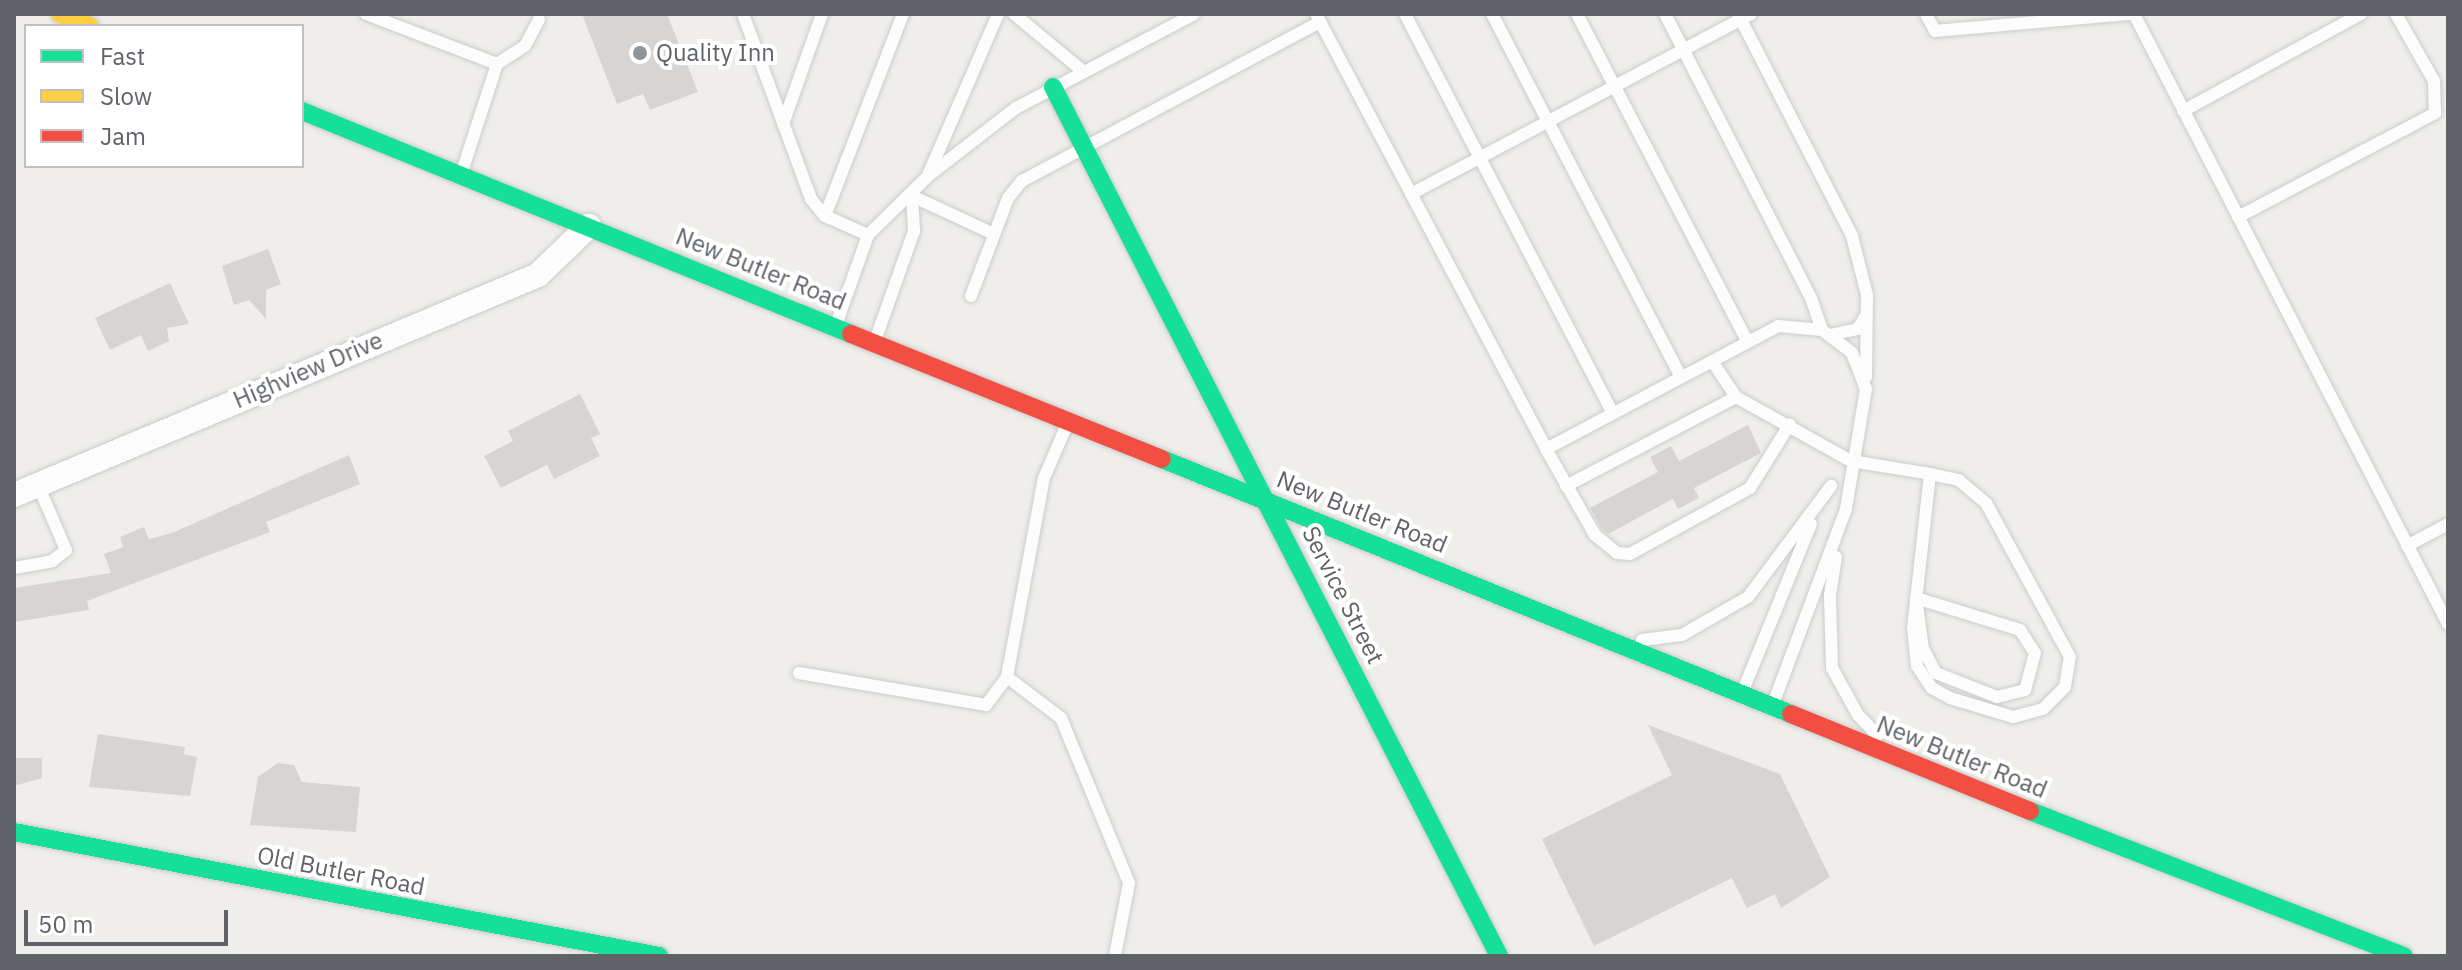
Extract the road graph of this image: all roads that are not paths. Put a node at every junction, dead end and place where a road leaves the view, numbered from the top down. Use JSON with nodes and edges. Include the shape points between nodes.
{"nodes":[{"id":1,"x":60,"y":14,"type":"edge"},
{"id":2,"x":366,"y":14,"type":"edge"},
{"id":3,"x":743,"y":14,"type":"edge"},
{"id":4,"x":822,"y":14,"type":"edge"},
{"id":5,"x":903,"y":14,"type":"edge"},
{"id":6,"x":998,"y":14,"type":"edge"},
{"id":7,"x":1014,"y":14,"type":"edge"},
{"id":8,"x":1194,"y":14,"type":"edge"},
{"id":9,"x":1405,"y":14,"type":"edge"},
{"id":10,"x":1492,"y":14,"type":"edge"},
{"id":11,"x":1577,"y":14,"type":"edge"},
{"id":12,"x":1665,"y":14,"type":"edge"},
{"id":13,"x":1926,"y":14,"type":"edge"},
{"id":14,"x":2133,"y":14,"type":"edge"},
{"id":15,"x":2361,"y":14,"type":"edge"},
{"id":16,"x":2396,"y":14,"type":"edge"},
{"id":17,"x":1743,"y":16,"type":"edge"},
{"id":18,"x":1318,"y":18,"type":"edge"},
{"id":19,"x":539,"y":20,"type":"dead end"},
{"id":20,"x":85,"y":24,"type":"edge"},
{"id":21,"x":1683,"y":50,"type":"junction"},
{"id":22,"x":497,"y":64,"type":"junction"},
{"id":23,"x":1084,"y":72,"type":"junction"},
{"id":24,"x":1614,"y":86,"type":"junction"},
{"id":25,"x":1053,"y":87,"type":"junction"},
{"id":26,"x":2183,"y":111,"type":"junction"},
{"id":27,"x":304,"y":112,"type":"edge"},
{"id":28,"x":1547,"y":122,"type":"junction"},
{"id":29,"x":782,"y":124,"type":"junction"},
{"id":30,"x":1083,"y":145,"type":"junction"},
{"id":31,"x":1479,"y":158,"type":"junction"},
{"id":32,"x":462,"y":175,"type":"junction"},
{"id":33,"x":928,"y":176,"type":"junction"},
{"id":34,"x":1411,"y":194,"type":"junction"},
{"id":35,"x":912,"y":196,"type":"junction"},
{"id":36,"x":825,"y":216,"type":"junction"},
{"id":37,"x":2238,"y":217,"type":"junction"},
{"id":38,"x":589,"y":226,"type":"junction"},
{"id":39,"x":994,"y":234,"type":"junction"},
{"id":40,"x":868,"y":235,"type":"junction"},
{"id":41,"x":971,"y":296,"type":"dead end"},
{"id":42,"x":1867,"y":312,"type":"junction"},
{"id":43,"x":836,"y":325,"type":"junction"},
{"id":44,"x":1826,"y":332,"type":"junction"},
{"id":45,"x":875,"y":342,"type":"junction"},
{"id":46,"x":1748,"y":342,"type":"junction"},
{"id":47,"x":1712,"y":361,"type":"junction"},
{"id":48,"x":1681,"y":377,"type":"junction"},
{"id":49,"x":1866,"y":389,"type":"junction"},
{"id":50,"x":1736,"y":397,"type":"junction"},
{"id":51,"x":1613,"y":413,"type":"junction"},
{"id":52,"x":1069,"y":420,"type":"junction"},
{"id":53,"x":1790,"y":424,"type":"junction"},
{"id":54,"x":1546,"y":449,"type":"junction"},
{"id":55,"x":1851,"y":461,"type":"junction"},
{"id":56,"x":1930,"y":474,"type":"junction"},
{"id":57,"x":38,"y":485,"type":"junction"},
{"id":58,"x":1566,"y":486,"type":"junction"},
{"id":59,"x":1831,"y":486,"type":"junction"},
{"id":60,"x":14,"y":495,"type":"edge"},
{"id":61,"x":1268,"y":500,"type":"junction"},
{"id":62,"x":1842,"y":524,"type":"junction"},
{"id":63,"x":2448,"y":524,"type":"edge"},
{"id":64,"x":2407,"y":546,"type":"junction"},
{"id":65,"x":14,"y":568,"type":"edge"},
{"id":66,"x":1916,"y":598,"type":"junction"},
{"id":67,"x":2448,"y":624,"type":"edge"},
{"id":68,"x":1591,"y":632,"type":"junction"},
{"id":69,"x":799,"y":673,"type":"dead end"},
{"id":70,"x":1007,"y":677,"type":"junction"},
{"id":71,"x":1742,"y":693,"type":"junction"},
{"id":72,"x":1773,"y":706,"type":"junction"},
{"id":73,"x":1926,"y":769,"type":"junction"},
{"id":74,"x":14,"y":832,"type":"edge"},
{"id":75,"x":2351,"y":945,"type":"edge"},
{"id":76,"x":659,"y":956,"type":"edge"},
{"id":77,"x":1115,"y":956,"type":"edge"},
{"id":78,"x":1499,"y":956,"type":"edge"},
{"id":79,"x":2404,"y":956,"type":"edge"}],
"edges":[{"from":1,"to":20,"type":"main road"},
{"from":2,"to":22,"type":"lane"},
{"from":3,"to":29,"type":"lane"},
{"from":4,"to":29,"type":"lane"},
{"from":5,"to":36,"type":"lane"},
{"from":6,"to":33,"type":"lane"},
{"from":7,"to":23,"type":"lane"},
{"from":8,"to":23,"type":"lane"},
{"from":9,"to":31,"type":"lane"},
{"from":10,"to":28,"type":"lane"},
{"from":11,"to":24,"type":"lane"},
{"from":12,"to":21,"type":"lane"},
{"from":13,"to":14,"type":"lane","via":[[1935,31]]},
{"from":14,"to":26,"type":"lane"},
{"from":15,"to":26,"type":"lane"},
{"from":16,"to":37,"type":"lane","via":[[2434,81],[2435,113]]},
{"from":17,"to":21,"type":"lane"},
{"from":17,"to":42,"type":"lane","via":[[1852,236]]},
{"from":18,"to":30,"type":"lane"},
{"from":18,"to":34,"type":"lane"},
{"from":19,"to":22,"type":"lane","via":[[525,46]]},
{"from":21,"to":24,"type":"lane"},
{"from":21,"to":44,"type":"lane"},
{"from":22,"to":32,"type":"lane"},
{"from":23,"to":25,"type":"lane"},
{"from":24,"to":28,"type":"lane"},
{"from":24,"to":46,"type":"lane"},
{"from":25,"to":30,"type":"main road","name":"Service Street"},
{"from":25,"to":33,"type":"lane","via":[[987,128]]},
{"from":26,"to":37,"type":"lane"},
{"from":27,"to":32,"type":"main road","name":"New Butler Road"},
{"from":28,"to":31,"type":"lane"},
{"from":28,"to":48,"type":"lane"},
{"from":29,"to":36,"type":"lane","via":[[811,199]]},
{"from":30,"to":39,"type":"lane","via":[[1022,181]]},
{"from":30,"to":61,"type":"main road","name":"Service Street"},
{"from":31,"to":34,"type":"lane"},
{"from":31,"to":51,"type":"lane"},
{"from":32,"to":38,"type":"main road","name":"New Butler Road"},
{"from":33,"to":35,"type":"lane"},
{"from":34,"to":54,"type":"lane"},
{"from":35,"to":39,"type":"lane"},
{"from":35,"to":40,"type":"lane"},
{"from":35,"to":45,"type":"lane","via":[[914,231]]},
{"from":36,"to":40,"type":"lane"},
{"from":37,"to":64,"type":"lane"},
{"from":38,"to":43,"type":"main road","name":"New Butler Road"},
{"from":38,"to":57,"type":"street","name":"Highview Drive","via":[[538,275]]},
{"from":39,"to":41,"type":"lane"},
{"from":40,"to":43,"type":"lane"},
{"from":42,"to":44,"type":"lane","via":[[1858,329]]},
{"from":42,"to":49,"type":"lane"},
{"from":43,"to":45,"type":"main road","name":"New Butler Road"},
{"from":44,"to":46,"type":"lane","via":[[1778,326]]},
{"from":44,"to":49,"type":"lane","via":[[1852,353]]},
{"from":45,"to":52,"type":"main road","name":"New Butler Road"},
{"from":46,"to":47,"type":"lane"},
{"from":47,"to":48,"type":"lane"},
{"from":47,"to":50,"type":"lane"},
{"from":48,"to":51,"type":"lane"},
{"from":49,"to":55,"type":"lane"},
{"from":50,"to":53,"type":"lane"},
{"from":50,"to":58,"type":"lane"},
{"from":51,"to":54,"type":"lane"},
{"from":52,"to":61,"type":"main road","name":"New Butler Road"},
{"from":52,"to":70,"type":"lane","via":[[1044,478]]},
{"from":53,"to":55,"type":"lane"},
{"from":53,"to":58,"type":"lane","via":[[1750,488],[1630,554],[1617,553],[1595,535]]},
{"from":54,"to":58,"type":"lane"},
{"from":55,"to":56,"type":"lane"},
{"from":55,"to":59,"type":"lane"},
{"from":55,"to":62,"type":"lane"},
{"from":56,"to":66,"type":"lane"},
{"from":56,"to":66,"type":"lane","via":[[1959,480],[1986,503],[2070,657],[2065,687],[2043,709],[2013,717],[1941,693],[1923,679],[1912,648]]},
{"from":57,"to":60,"type":"street","name":"Highview Drive"},
{"from":57,"to":65,"type":"lane","via":[[66,550],[52,561]]},
{"from":59,"to":68,"type":"lane","via":[[1781,561],[1717,620],[1658,640]]},
{"from":59,"to":71,"type":"lane"},
{"from":61,"to":68,"type":"main road","name":"New Butler Road"},
{"from":61,"to":78,"type":"main road","name":"Service Street"},
{"from":62,"to":72,"type":"lane"},
{"from":62,"to":73,"type":"lane","via":[[1830,596],[1832,668],[1858,715]]},
{"from":63,"to":64,"type":"lane"},
{"from":64,"to":67,"type":"lane"},
{"from":66,"to":66,"type":"lane","via":[[1923,649],[1936,673],[1997,697],[2025,690],[2035,653],[2020,630]]},
{"from":68,"to":71,"type":"main road","name":"New Butler Road"},
{"from":69,"to":70,"type":"lane","via":[[986,705]]},
{"from":70,"to":77,"type":"lane","via":[[1061,718],[1129,883]]},
{"from":71,"to":72,"type":"main road","name":"New Butler Road"},
{"from":72,"to":73,"type":"main road","name":"New Butler Road"},
{"from":73,"to":75,"type":"main road","name":"New Butler Road"},
{"from":74,"to":76,"type":"main road","name":"Old Butler Road"},
{"from":75,"to":79,"type":"main road","name":"New Butler Road"}]}
